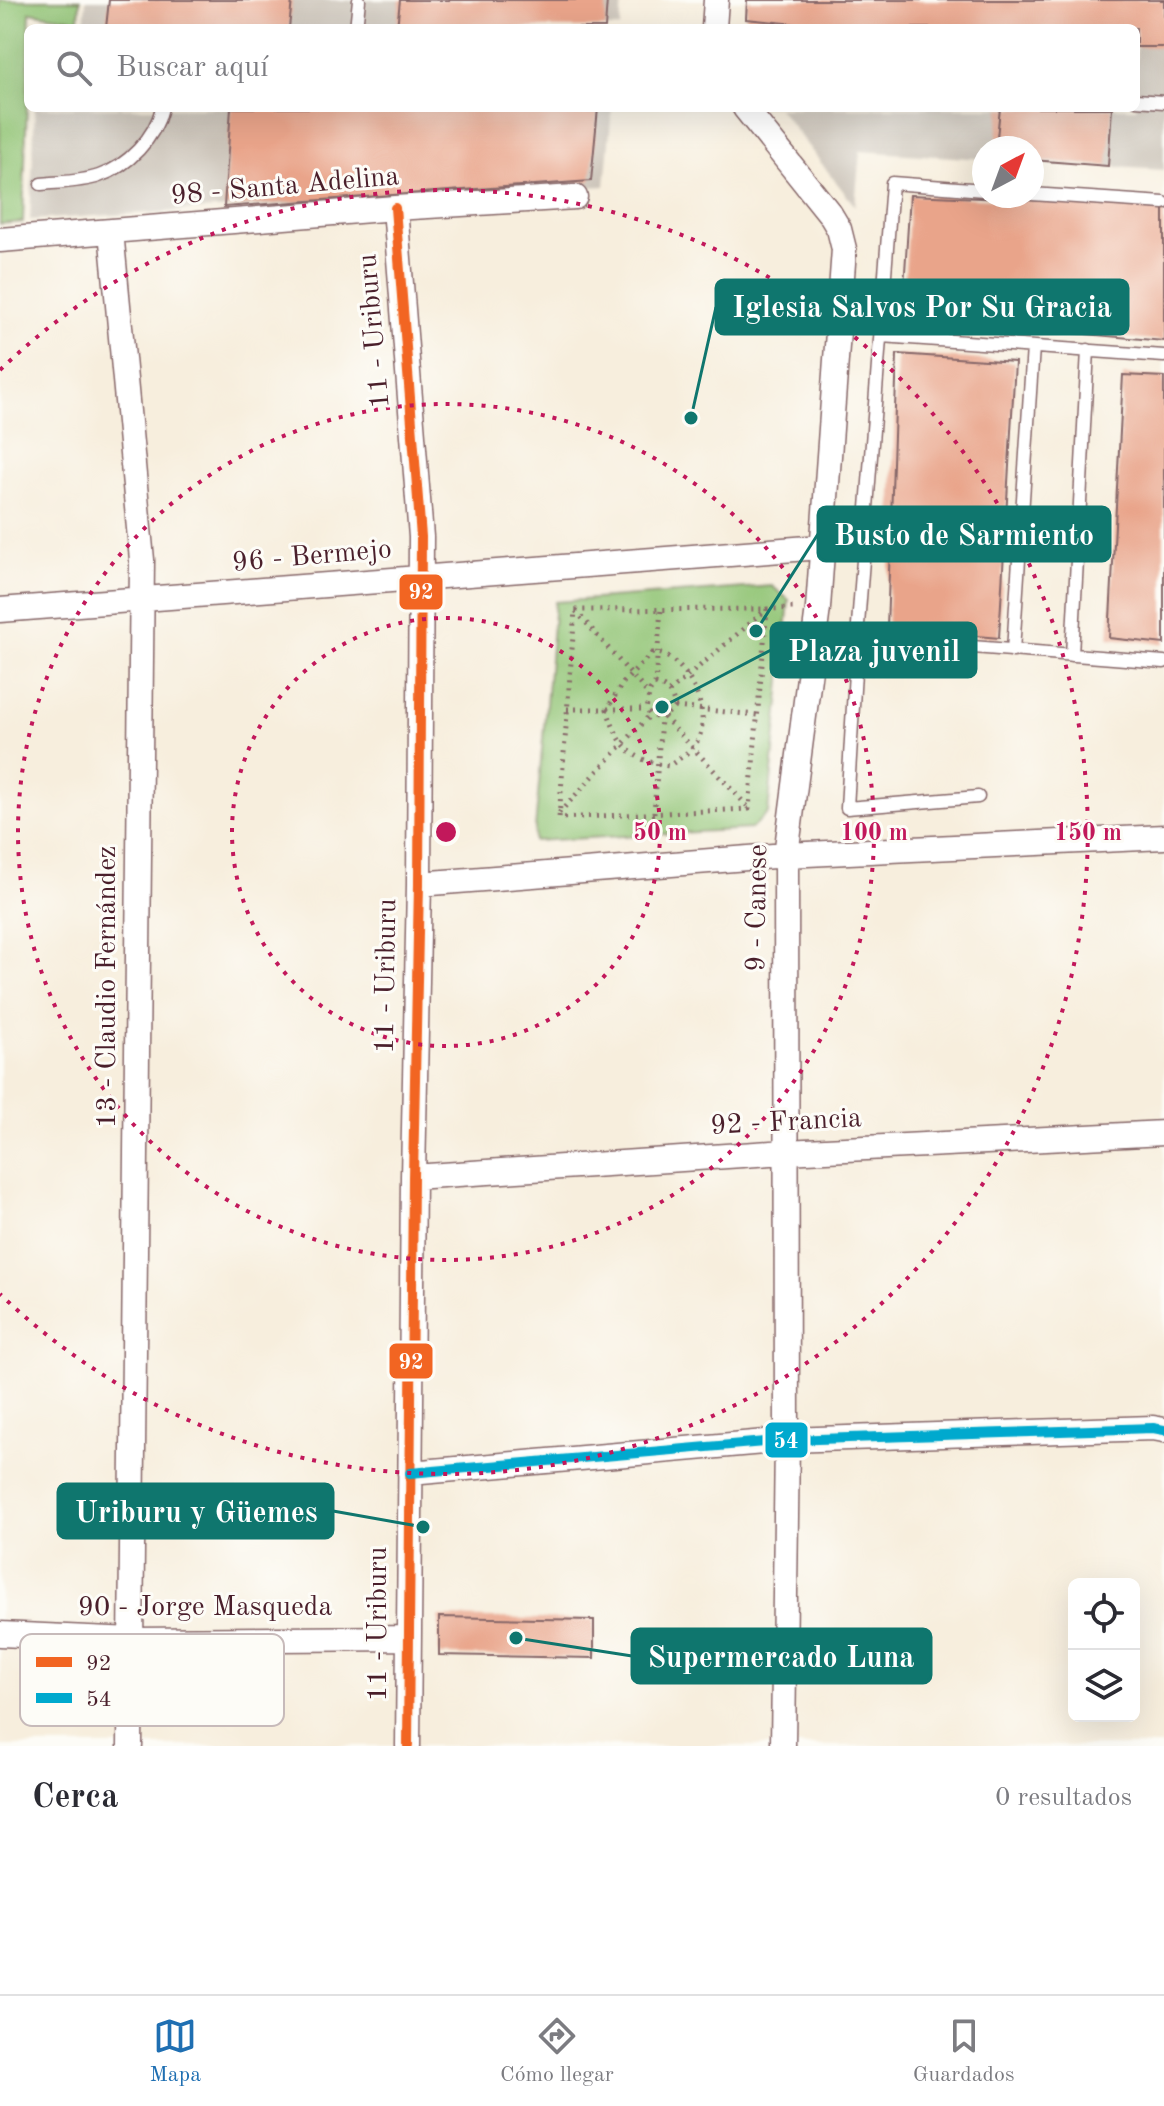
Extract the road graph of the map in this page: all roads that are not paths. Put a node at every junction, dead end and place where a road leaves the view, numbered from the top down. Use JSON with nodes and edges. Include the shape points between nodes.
{"nodes":[{"id":1,"x":359,"y":0,"type":"edge"},
{"id":2,"x":716,"y":0,"type":"edge"},
{"id":3,"x":356,"y":24,"type":"edge"},
{"id":4,"x":714,"y":24,"type":"edge"},
{"id":5,"x":1140,"y":100,"type":"edge"},
{"id":6,"x":1164,"y":102,"type":"edge"},
{"id":7,"x":161,"y":112,"type":"edge"},
{"id":8,"x":748,"y":112,"type":"edge"},
{"id":9,"x":41,"y":184,"type":"dead end"},
{"id":10,"x":972,"y":189,"type":"edge"},
{"id":11,"x":1044,"y":195,"type":"edge"},
{"id":12,"x":575,"y":197,"type":"dead end"},
{"id":13,"x":1164,"y":203,"type":"edge"},
{"id":14,"x":395,"y":208,"type":"junction"},
{"id":15,"x":111,"y":231,"type":"junction"},
{"id":16,"x":0,"y":240,"type":"edge"},
{"id":17,"x":881,"y":336,"type":"junction"},
{"id":18,"x":1033,"y":347,"type":"junction"},
{"id":19,"x":1088,"y":350,"type":"junction"},
{"id":20,"x":1164,"y":356,"type":"edge"},
{"id":21,"x":821,"y":547,"type":"junction"},
{"id":22,"x":421,"y":578,"type":"junction"},
{"id":23,"x":141,"y":600,"type":"junction"},
{"id":24,"x":0,"y":610,"type":"edge"},
{"id":25,"x":857,"y":638,"type":"junction"},
{"id":26,"x":1013,"y":651,"type":"junction"},
{"id":27,"x":1072,"y":655,"type":"junction"},
{"id":28,"x":1164,"y":662,"type":"edge"},
{"id":29,"x":978,"y":797,"type":"dead end"},
{"id":30,"x":1164,"y":837,"type":"edge"},
{"id":31,"x":786,"y":855,"type":"junction"},
{"id":32,"x":419,"y":884,"type":"junction"},
{"id":33,"x":1164,"y":1133,"type":"edge"},
{"id":34,"x":786,"y":1152,"type":"junction"},
{"id":35,"x":413,"y":1177,"type":"junction"},
{"id":36,"x":1164,"y":1430,"type":"edge"},
{"id":37,"x":787,"y":1440,"type":"junction"},
{"id":38,"x":410,"y":1473,"type":"junction"},
{"id":39,"x":0,"y":1634,"type":"edge"},
{"id":40,"x":133,"y":1634,"type":"edge"},
{"id":41,"x":20,"y":1635,"type":"edge"},
{"id":42,"x":409,"y":1638,"type":"junction"},
{"id":43,"x":284,"y":1639,"type":"edge"},
{"id":44,"x":131,"y":1726,"type":"edge"},
{"id":45,"x":130,"y":1746,"type":"edge"},
{"id":46,"x":408,"y":1746,"type":"edge"},
{"id":47,"x":783,"y":1746,"type":"edge"}],
"edges":[{"from":1,"to":3,"type":"lane"},
{"from":2,"to":4,"type":"street"},
{"from":5,"to":6,"type":"lane"},
{"from":7,"to":9,"type":"lane","via":[[146,142],[118,167],[98,177]]},
{"from":8,"to":21,"type":"street","name":"9 - Canese","via":[[830,214],[844,249]]},
{"from":10,"to":17,"type":"lane","via":[[892,183]]},
{"from":11,"to":13,"type":"lane"},
{"from":12,"to":14,"type":"street","name":"98 - Santa Adelina"},
{"from":14,"to":15,"type":"street","name":"98 - Santa Adelina"},
{"from":14,"to":22,"type":"street","name":"11 - Uriburu"},
{"from":15,"to":16,"type":"street","name":"98 - Santa Adelina"},
{"from":15,"to":23,"type":"street","name":"13 - Claudio Fernández","via":[[142,560]]},
{"from":17,"to":18,"type":"lane"},
{"from":17,"to":25,"type":"lane"},
{"from":18,"to":19,"type":"lane"},
{"from":18,"to":26,"type":"lane"},
{"from":19,"to":20,"type":"lane"},
{"from":19,"to":27,"type":"lane"},
{"from":21,"to":22,"type":"street","name":"96 - Bermejo"},
{"from":21,"to":31,"type":"street","name":"9 - Canese"},
{"from":22,"to":23,"type":"street","name":"96 - Bermejo"},
{"from":22,"to":32,"type":"street","name":"11 - Uriburu"},
{"from":23,"to":24,"type":"street","name":"96 - Bermejo"},
{"from":23,"to":40,"type":"street","name":"13 - Claudio Fernández"},
{"from":25,"to":26,"type":"lane"},
{"from":25,"to":29,"type":"lane","via":[[847,808]]},
{"from":26,"to":27,"type":"lane"},
{"from":27,"to":28,"type":"lane"},
{"from":30,"to":31,"type":"street"},
{"from":31,"to":32,"type":"street"},
{"from":31,"to":34,"type":"street","name":"9 - Canese"},
{"from":32,"to":35,"type":"street","name":"11 - Uriburu"},
{"from":33,"to":34,"type":"street","name":"92 - Francia"},
{"from":34,"to":35,"type":"street","name":"92 - Francia"},
{"from":34,"to":37,"type":"street","name":"9 - Canese"},
{"from":35,"to":38,"type":"street","name":"11 - Uriburu"},
{"from":36,"to":37,"type":"street"},
{"from":37,"to":38,"type":"street"},
{"from":37,"to":47,"type":"street","name":"9 - Canese"},
{"from":38,"to":42,"type":"street","name":"11 - Uriburu"},
{"from":39,"to":41,"type":"street","name":"90 - Jorge Masqueda"},
{"from":42,"to":43,"type":"street","name":"90 - Jorge Masqueda"},
{"from":42,"to":46,"type":"street","name":"11 - Uriburu"},
{"from":44,"to":45,"type":"street","name":"13 - Claudio Fernández"}]}
